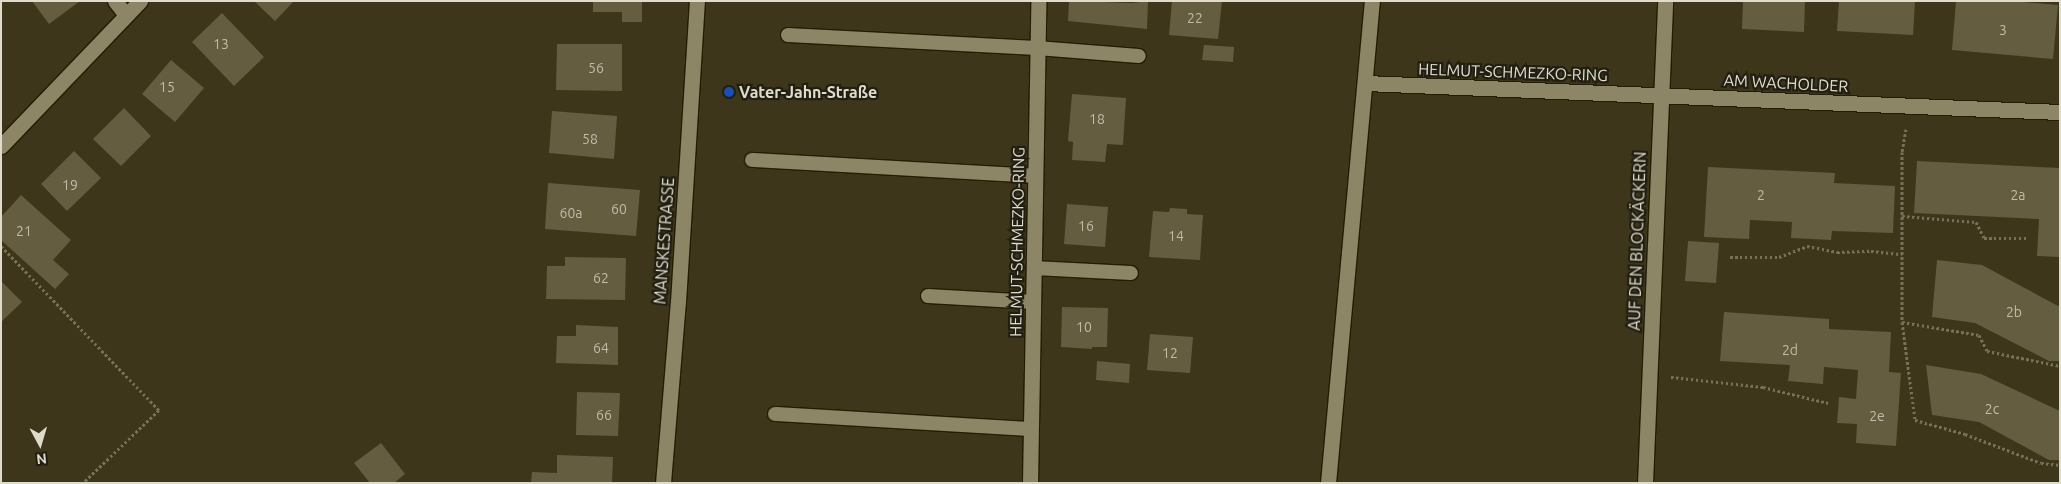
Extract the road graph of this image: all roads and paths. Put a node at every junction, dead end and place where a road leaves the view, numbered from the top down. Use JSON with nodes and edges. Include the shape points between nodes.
{"nodes":[{"id":1,"x":115,"y":1,"type":"edge"},
{"id":2,"x":140,"y":1,"type":"edge"},
{"id":3,"x":697,"y":1,"type":"edge"},
{"id":4,"x":1038,"y":1,"type":"edge"},
{"id":5,"x":1372,"y":1,"type":"edge"},
{"id":6,"x":1664,"y":1,"type":"edge"},
{"id":7,"x":126,"y":15,"type":"junction"},
{"id":8,"x":788,"y":35,"type":"dead end"},
{"id":9,"x":1038,"y":48,"type":"junction"},
{"id":10,"x":1139,"y":56,"type":"dead end"},
{"id":11,"x":1364,"y":83,"type":"junction"},
{"id":12,"x":1660,"y":95,"type":"junction"},
{"id":13,"x":1910,"y":106,"type":"junction"},
{"id":14,"x":2060,"y":112,"type":"edge"},
{"id":15,"x":1,"y":146,"type":"edge"},
{"id":16,"x":752,"y":160,"type":"dead end"},
{"id":17,"x":1035,"y":176,"type":"junction"},
{"id":18,"x":1902,"y":216,"type":"junction"},
{"id":19,"x":2027,"y":238,"type":"dead end"},
{"id":20,"x":1,"y":246,"type":"edge"},
{"id":21,"x":1902,"y":254,"type":"junction"},
{"id":22,"x":1730,"y":256,"type":"dead end"},
{"id":23,"x":1034,"y":268,"type":"junction"},
{"id":24,"x":1131,"y":273,"type":"dead end"},
{"id":25,"x":928,"y":296,"type":"dead end"},
{"id":26,"x":1034,"y":302,"type":"junction"},
{"id":27,"x":1902,"y":322,"type":"junction"},
{"id":28,"x":2060,"y":366,"type":"edge"},
{"id":29,"x":1649,"y":375,"type":"junction"},
{"id":30,"x":1828,"y":403,"type":"dead end"},
{"id":31,"x":775,"y":414,"type":"dead end"},
{"id":32,"x":1031,"y":430,"type":"junction"},
{"id":33,"x":2060,"y":465,"type":"edge"},
{"id":34,"x":83,"y":483,"type":"edge"},
{"id":35,"x":663,"y":483,"type":"edge"},
{"id":36,"x":1030,"y":483,"type":"edge"},
{"id":37,"x":1328,"y":483,"type":"edge"},
{"id":38,"x":1645,"y":483,"type":"edge"}],
"edges":[{"from":1,"to":7,"type":"street"},
{"from":2,"to":7,"type":"street"},
{"from":3,"to":35,"type":"street","name":"MANSKESTRASSE"},
{"from":4,"to":9,"type":"street","name":"HELMUT-SCHMEZKO-RING"},
{"from":5,"to":11,"type":"street"},
{"from":6,"to":12,"type":"street","name":"AUF DEN BLOCKÄCKERN"},
{"from":7,"to":15,"type":"street"},
{"from":8,"to":9,"type":"lane"},
{"from":9,"to":10,"type":"lane"},
{"from":9,"to":17,"type":"street","name":"HELMUT-SCHMEZKO-RING"},
{"from":11,"to":12,"type":"street","name":"HELMUT-SCHMEZKO-RING"},
{"from":11,"to":37,"type":"street"},
{"from":12,"to":13,"type":"street","name":"AM WACHOLDER"},
{"from":12,"to":29,"type":"street","name":"AUF DEN BLOCKÄCKERN"},
{"from":13,"to":14,"type":"street","name":"AM WACHOLDER"},
{"from":13,"to":18,"type":"path","via":[[1902,152]]},
{"from":16,"to":17,"type":"lane"},
{"from":17,"to":23,"type":"street","name":"HELMUT-SCHMEZKO-RING"},
{"from":18,"to":19,"type":"path","via":[[1976,222],[1984,238]]},
{"from":18,"to":21,"type":"path"},
{"from":20,"to":34,"type":"path","via":[[159,410]]},
{"from":21,"to":22,"type":"path","via":[[1837,252],[1807,246],[1779,257]]},
{"from":21,"to":27,"type":"path"},
{"from":23,"to":24,"type":"lane"},
{"from":23,"to":26,"type":"street","name":"HELMUT-SCHMEZKO-RING"},
{"from":25,"to":26,"type":"lane"},
{"from":26,"to":32,"type":"street","name":"HELMUT-SCHMEZKO-RING"},
{"from":27,"to":28,"type":"path","via":[[1979,335],[1987,351]]},
{"from":27,"to":33,"type":"path","via":[[1915,420],[1965,434],[2041,463]]},
{"from":29,"to":30,"type":"path","via":[[1763,387]]},
{"from":29,"to":38,"type":"street","name":"AUF DEN BLOCKÄCKERN"},
{"from":31,"to":32,"type":"lane"},
{"from":32,"to":36,"type":"street","name":"HELMUT-SCHMEZKO-RING"}]}
